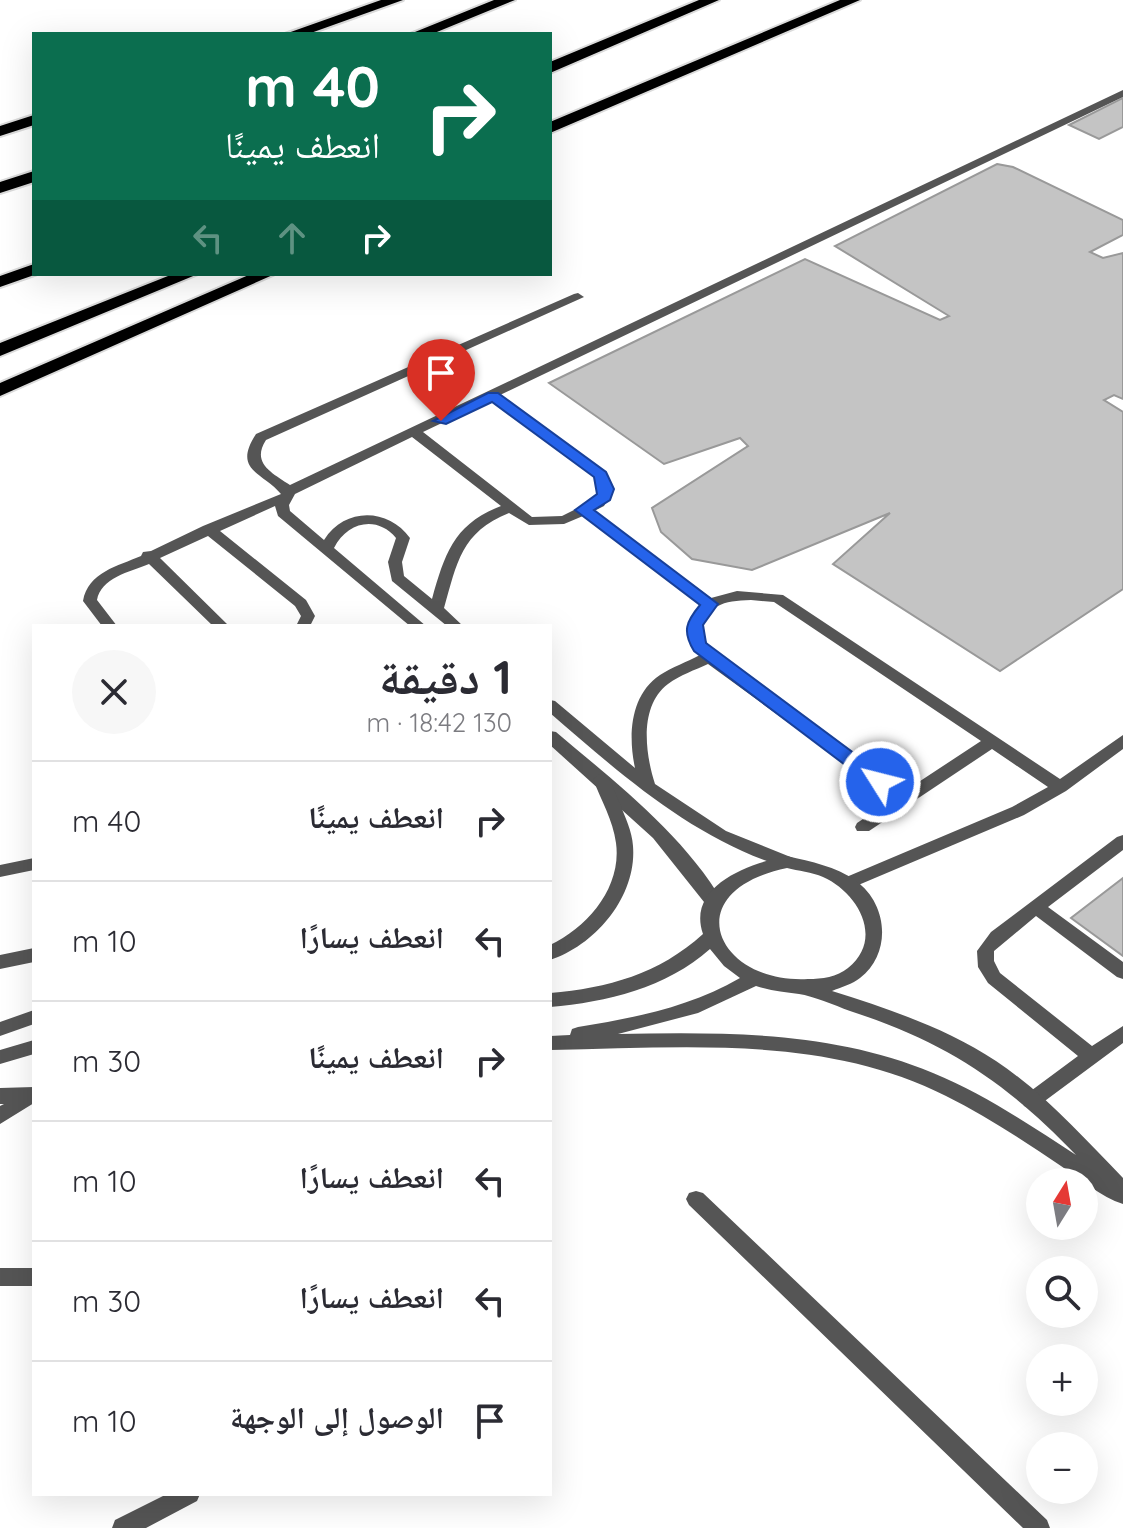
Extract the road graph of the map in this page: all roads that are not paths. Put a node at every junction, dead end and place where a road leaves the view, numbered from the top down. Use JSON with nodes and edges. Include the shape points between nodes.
{"nodes":[{"id":1,"x":396,"y":0,"type":"edge"},
{"id":2,"x":508,"y":0,"type":"edge"},
{"id":3,"x":712,"y":0,"type":"edge"},
{"id":4,"x":853,"y":0,"type":"edge"},
{"id":5,"x":299,"y":32,"type":"edge"},
{"id":6,"x":423,"y":32,"type":"edge"},
{"id":7,"x":552,"y":67,"type":"edge"},
{"id":8,"x":1123,"y":93,"type":"edge"},
{"id":9,"x":32,"y":121,"type":"edge"},
{"id":10,"x":552,"y":127,"type":"edge"},
{"id":11,"x":0,"y":131,"type":"edge"},
{"id":12,"x":32,"y":177,"type":"edge"},
{"id":13,"x":0,"y":188,"type":"edge"},
{"id":14,"x":32,"y":270,"type":"edge"},
{"id":15,"x":184,"y":276,"type":"edge"},
{"id":16,"x":261,"y":276,"type":"edge"},
{"id":17,"x":0,"y":282,"type":"edge"},
{"id":18,"x":578,"y":297,"type":"dead end"},
{"id":19,"x":0,"y":350,"type":"edge"},
{"id":20,"x":0,"y":390,"type":"edge"},
{"id":21,"x":493,"y":396,"type":"junction"},
{"id":22,"x":415,"y":433,"type":"junction"},
{"id":23,"x":287,"y":494,"type":"junction"},
{"id":24,"x":508,"y":508,"type":"junction"},
{"id":25,"x":583,"y":510,"type":"junction"},
{"id":26,"x":208,"y":529,"type":"junction"},
{"id":27,"x":326,"y":549,"type":"junction"},
{"id":28,"x":148,"y":555,"type":"junction"},
{"id":29,"x":710,"y":604,"type":"junction"},
{"id":30,"x":436,"y":609,"type":"junction"},
{"id":31,"x":108,"y":624,"type":"edge"},
{"id":32,"x":220,"y":624,"type":"edge"},
{"id":33,"x":304,"y":624,"type":"edge"},
{"id":34,"x":417,"y":624,"type":"edge"},
{"id":35,"x":454,"y":624,"type":"edge"},
{"id":36,"x":709,"y":657,"type":"junction"},
{"id":37,"x":552,"y":707,"type":"edge"},
{"id":38,"x":552,"y":738,"type":"edge"},
{"id":39,"x":993,"y":741,"type":"junction"},
{"id":40,"x":1123,"y":741,"type":"edge"},
{"id":41,"x":601,"y":779,"type":"junction"},
{"id":42,"x":1060,"y":787,"type":"junction"},
{"id":43,"x":648,"y":788,"type":"junction"},
{"id":44,"x":904,"y":799,"type":"junction"},
{"id":45,"x":863,"y":827,"type":"dead end"},
{"id":46,"x":1123,"y":841,"type":"edge"},
{"id":47,"x":787,"y":862,"type":"junction"},
{"id":48,"x":32,"y":864,"type":"edge"},
{"id":49,"x":0,"y":871,"type":"edge"},
{"id":50,"x":850,"y":882,"type":"junction"},
{"id":51,"x":714,"y":902,"type":"junction"},
{"id":52,"x":1036,"y":907,"type":"junction"},
{"id":53,"x":713,"y":936,"type":"junction"},
{"id":54,"x":552,"y":952,"type":"edge"},
{"id":55,"x":32,"y":955,"type":"edge"},
{"id":56,"x":0,"y":962,"type":"edge"},
{"id":57,"x":1123,"y":972,"type":"edge"},
{"id":58,"x":755,"y":978,"type":"junction"},
{"id":59,"x":801,"y":988,"type":"junction"},
{"id":60,"x":552,"y":1000,"type":"edge"},
{"id":61,"x":32,"y":1018,"type":"edge"},
{"id":62,"x":0,"y":1029,"type":"edge"},
{"id":63,"x":1123,"y":1033,"type":"edge"},
{"id":64,"x":552,"y":1041,"type":"edge"},
{"id":65,"x":552,"y":1041,"type":"edge"},
{"id":66,"x":32,"y":1048,"type":"edge"},
{"id":67,"x":1091,"y":1056,"type":"junction"},
{"id":68,"x":0,"y":1057,"type":"edge"},
{"id":69,"x":0,"y":1096,"type":"edge"},
{"id":70,"x":32,"y":1096,"type":"edge"},
{"id":71,"x":1031,"y":1101,"type":"junction"},
{"id":72,"x":0,"y":1116,"type":"edge"},
{"id":73,"x":1123,"y":1194,"type":"edge"},
{"id":74,"x":696,"y":1199,"type":"dead end"},
{"id":75,"x":0,"y":1277,"type":"edge"},
{"id":76,"x":32,"y":1277,"type":"edge"},
{"id":77,"x":185,"y":1496,"type":"edge"},
{"id":78,"x":123,"y":1528,"type":"edge"},
{"id":79,"x":1039,"y":1528,"type":"edge"}],
"edges":[{"from":1,"to":5,"type":"highway"},
{"from":2,"to":6,"type":"highway"},
{"from":3,"to":7,"type":"highway"},
{"from":4,"to":10,"type":"highway"},
{"from":8,"to":21,"type":"street"},
{"from":9,"to":11,"type":"highway"},
{"from":12,"to":13,"type":"highway"},
{"from":14,"to":17,"type":"highway"},
{"from":15,"to":19,"type":"highway"},
{"from":16,"to":20,"type":"highway"},
{"from":18,"to":23,"type":"street","via":[[261,437],[251,459]]},
{"from":21,"to":22,"type":"street"},
{"from":21,"to":25,"type":"street","via":[[600,475],[607,489],[604,496]]},
{"from":22,"to":23,"type":"street"},
{"from":22,"to":24,"type":"street"},
{"from":23,"to":26,"type":"street"},
{"from":23,"to":27,"type":"street","via":[[283,513]]},
{"from":24,"to":25,"type":"street","via":[[541,523]]},
{"from":24,"to":30,"type":"street","via":[[483,518],[458,540]]},
{"from":25,"to":29,"type":"street"},
{"from":26,"to":28,"type":"street"},
{"from":26,"to":33,"type":"street","via":[[301,603],[308,616]]},
{"from":27,"to":30,"type":"street","via":[[334,532],[351,521],[389,524],[403,538],[395,562],[397,578]]},
{"from":27,"to":34,"type":"street"},
{"from":28,"to":31,"type":"street","via":[[113,572],[92,590],[90,601]]},
{"from":28,"to":32,"type":"street"},
{"from":29,"to":36,"type":"street","via":[[700,613],[694,635]]},
{"from":29,"to":39,"type":"street","via":[[741,594],[778,598]]},
{"from":30,"to":35,"type":"street"},
{"from":36,"to":43,"type":"street","via":[[661,682],[648,701],[638,743]]},
{"from":36,"to":44,"type":"street"},
{"from":37,"to":43,"type":"street"},
{"from":38,"to":41,"type":"street"},
{"from":39,"to":42,"type":"street"},
{"from":39,"to":44,"type":"street"},
{"from":40,"to":42,"type":"street"},
{"from":41,"to":51,"type":"street","via":[[675,847]]},
{"from":41,"to":54,"type":"street","via":[[625,848],[622,878],[609,906],[586,931]]},
{"from":42,"to":50,"type":"street","via":[[980,830]]},
{"from":43,"to":47,"type":"street","via":[[734,845]]},
{"from":44,"to":45,"type":"street"},
{"from":46,"to":52,"type":"street"},
{"from":47,"to":50,"type":"street","via":[[809,864]]},
{"from":47,"to":51,"type":"street","via":[[742,873]]},
{"from":48,"to":49,"type":"street"},
{"from":50,"to":59,"type":"street","via":[[874,914],[873,950],[846,977]]},
{"from":51,"to":53,"type":"street"},
{"from":52,"to":57,"type":"street"},
{"from":52,"to":67,"type":"street","via":[[989,943],[983,960],[994,978]]},
{"from":53,"to":58,"type":"street","via":[[728,960]]},
{"from":53,"to":60,"type":"street","via":[[690,959],[654,977],[616,990]]},
{"from":55,"to":56,"type":"street"},
{"from":58,"to":59,"type":"street"},
{"from":58,"to":64,"type":"street","via":[[678,1011]]},
{"from":59,"to":71,"type":"street","via":[[871,1009],[954,1045]]},
{"from":61,"to":62,"type":"street"},
{"from":63,"to":67,"type":"street"},
{"from":65,"to":73,"type":"street","via":[[736,1041],[862,1056],[924,1077],[989,1109]]},
{"from":66,"to":68,"type":"street"},
{"from":67,"to":71,"type":"street"},
{"from":69,"to":70,"type":"street"},
{"from":70,"to":72,"type":"street"},
{"from":71,"to":73,"type":"street"},
{"from":74,"to":79,"type":"street"},
{"from":75,"to":76,"type":"street"},
{"from":77,"to":78,"type":"street"}]}
